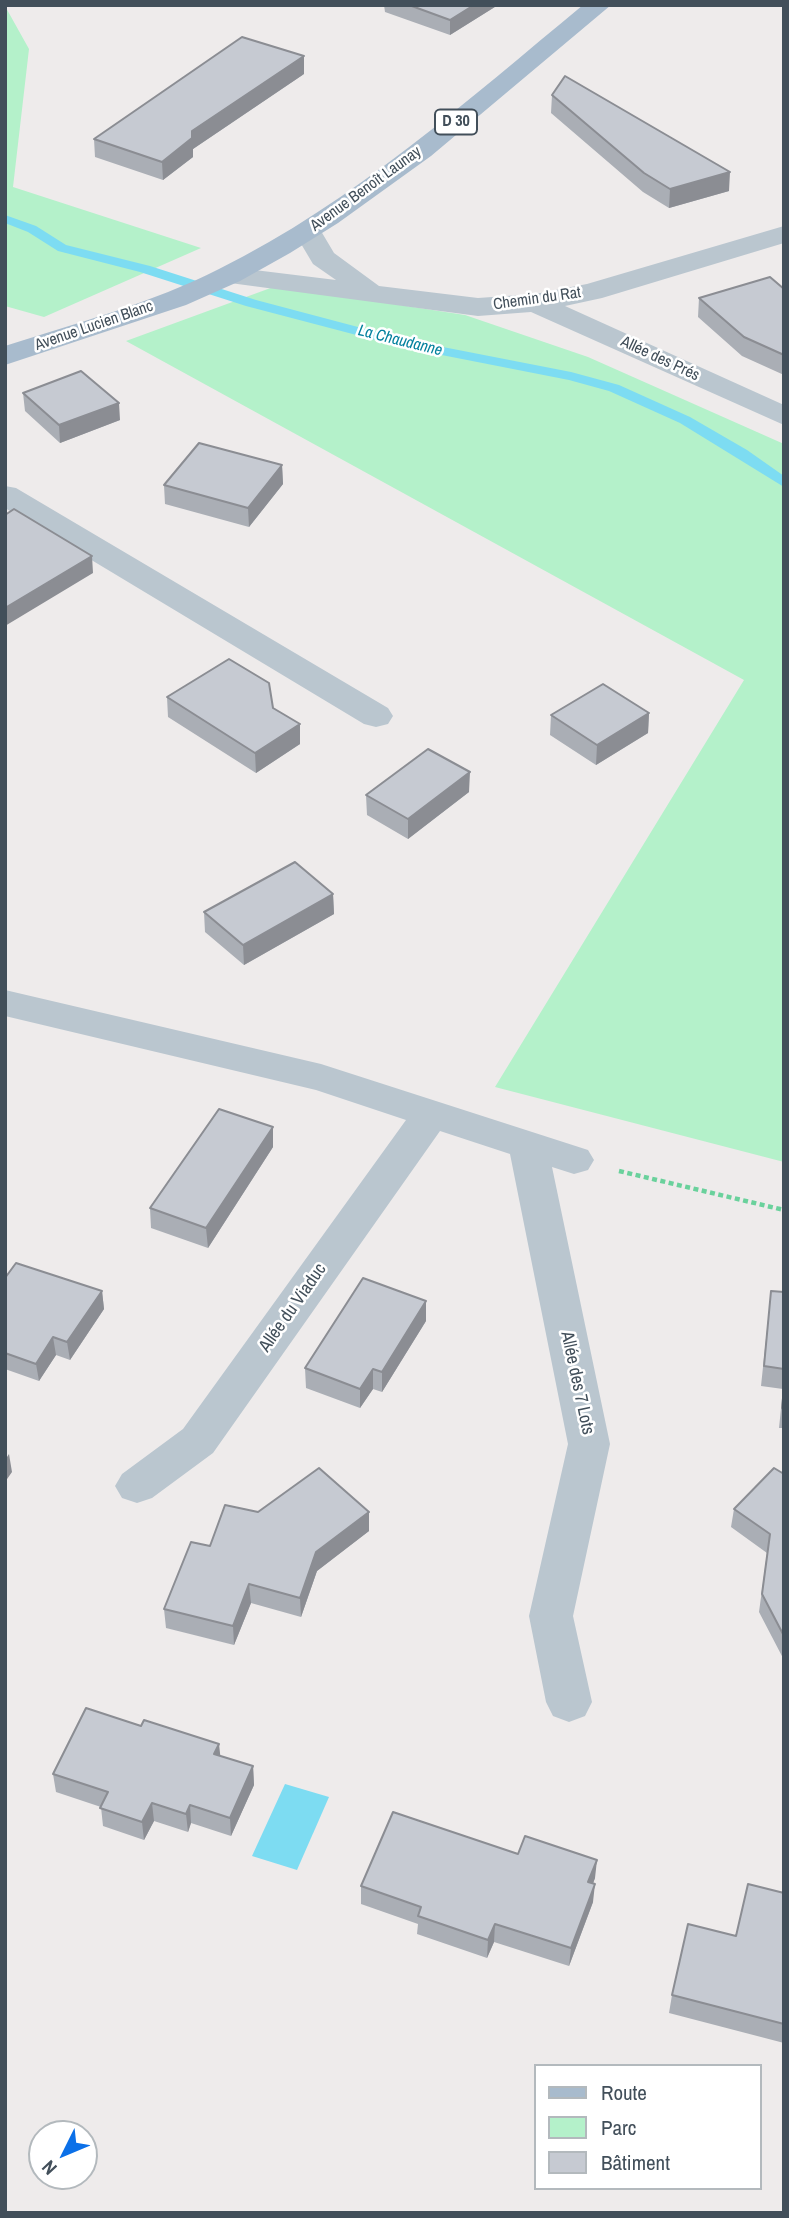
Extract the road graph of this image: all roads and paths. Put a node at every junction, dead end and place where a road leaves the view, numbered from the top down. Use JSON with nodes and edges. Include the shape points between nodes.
{"nodes":[{"id":1,"x":599,"y":5,"type":"edge"},
{"id":2,"x":308,"y":232,"type":"junction"},
{"id":3,"x":784,"y":234,"type":"edge"},
{"id":4,"x":230,"y":275,"type":"junction"},
{"id":5,"x":369,"y":291,"type":"junction"},
{"id":6,"x":592,"y":292,"type":"junction"},
{"id":7,"x":184,"y":295,"type":"joint"},
{"id":8,"x":535,"y":303,"type":"junction"},
{"id":9,"x":708,"y":352,"type":"dead end"},
{"id":10,"x":5,"y":356,"type":"edge"},
{"id":11,"x":784,"y":416,"type":"edge"},
{"id":12,"x":5,"y":495,"type":"edge"},
{"id":13,"x":376,"y":716,"type":"dead end"},
{"id":14,"x":5,"y":1003,"type":"edge"},
{"id":15,"x":432,"y":1113,"type":"junction"},
{"id":16,"x":528,"y":1146,"type":"junction"},
{"id":17,"x":574,"y":1160,"type":"joint"},
{"id":18,"x":784,"y":1210,"type":"edge"},
{"id":19,"x":138,"y":1486,"type":"dead end"},
{"id":20,"x":569,"y":1702,"type":"dead end"}],
"edges":[{"from":1,"to":2,"type":"main road","name":"Avenue Benoît Launay","number":"D 30","via":[[356,201]]},
{"from":2,"to":4,"type":"main road","name":"Avenue Benoît Launay","number":"D 30"},
{"from":2,"to":5,"type":"street","name":"Chemin du Rat","via":[[323,258]]},
{"from":3,"to":6,"type":"street","name":"Chemin du Rat"},
{"from":4,"to":5,"type":"street"},
{"from":4,"to":7,"type":"main road","name":"Avenue Benoît Launay","number":"D 30"},
{"from":5,"to":8,"type":"street","name":"Chemin du Rat","via":[[478,307]]},
{"from":6,"to":8,"type":"street","name":"Chemin du Rat"},
{"from":6,"to":9,"type":"street","via":[[615,311]]},
{"from":7,"to":10,"type":"main road","name":"Avenue Lucien Blanc","number":"D 30"},
{"from":8,"to":11,"type":"street","name":"Allée des Prés"},
{"from":12,"to":13,"type":"street"},
{"from":14,"to":15,"type":"street","via":[[321,1078]]},
{"from":15,"to":16,"type":"street"},
{"from":15,"to":19,"type":"street","name":"Allée du Viaduc","via":[[198,1441]]},
{"from":16,"to":17,"type":"street"},
{"from":16,"to":20,"type":"street","name":"Allée des 7 Lots","via":[[589,1444],[551,1616]]},
{"from":17,"to":18,"type":"path"}]}
